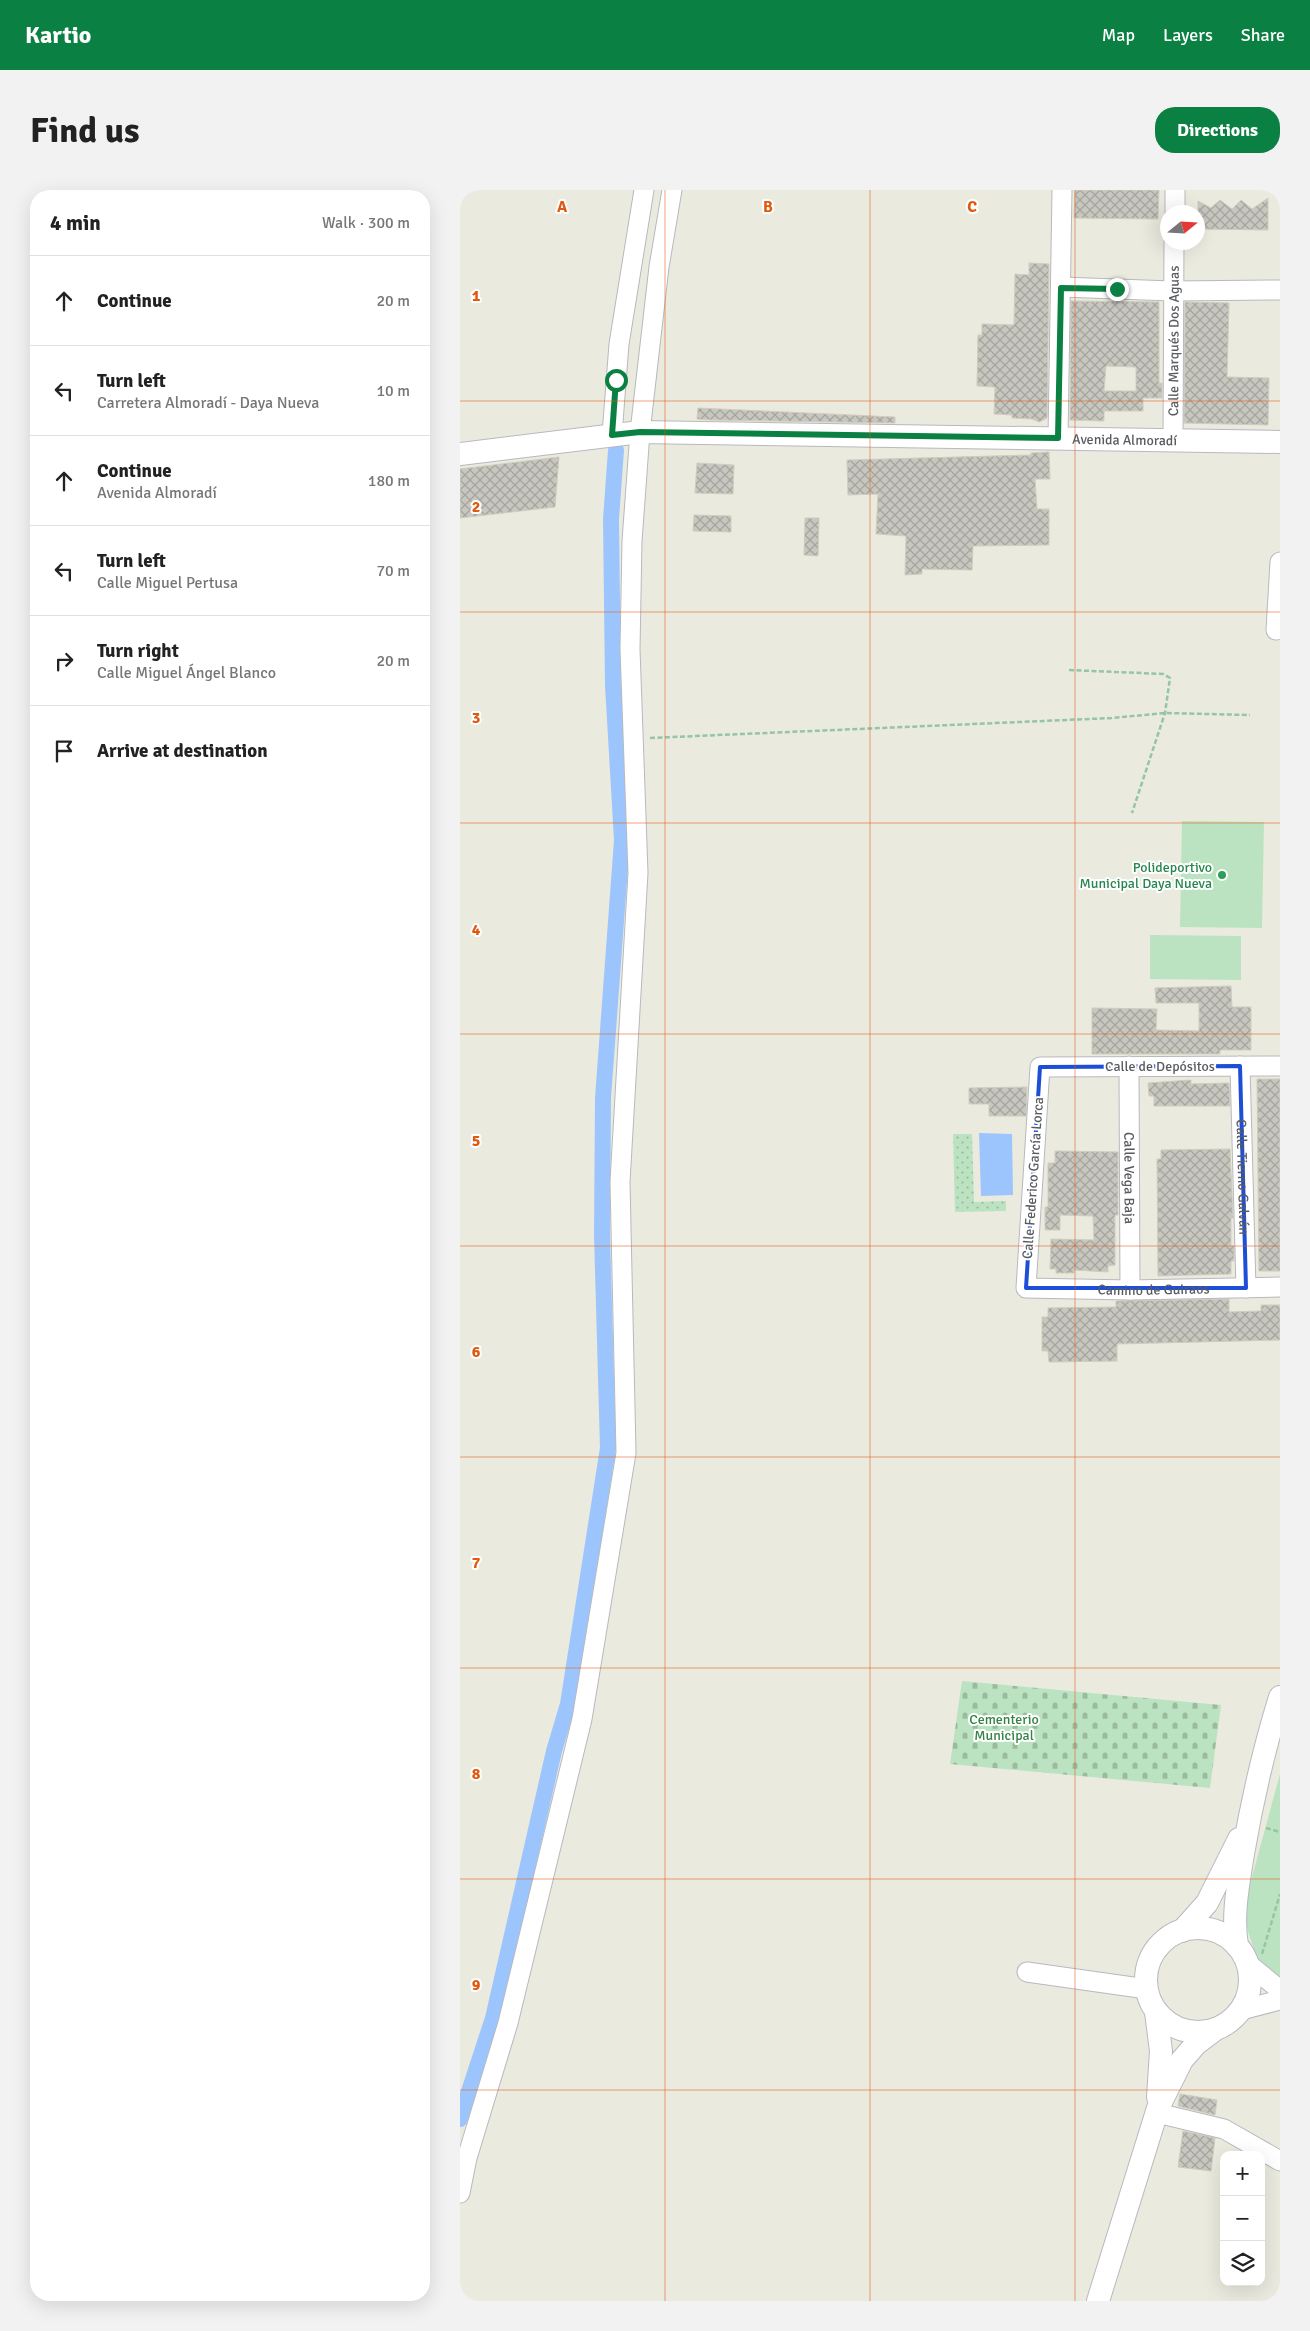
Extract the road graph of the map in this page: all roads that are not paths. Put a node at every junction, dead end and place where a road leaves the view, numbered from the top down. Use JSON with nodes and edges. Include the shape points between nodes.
{"nodes":[{"id":1,"x":644,"y":190,"type":"edge"},
{"id":2,"x":672,"y":190,"type":"edge"},
{"id":3,"x":1062,"y":190,"type":"edge"},
{"id":4,"x":1176,"y":190,"type":"edge"},
{"id":5,"x":1175,"y":205,"type":"edge"},
{"id":6,"x":1174,"y":250,"type":"edge"},
{"id":7,"x":1061,"y":288,"type":"junction"},
{"id":8,"x":1280,"y":290,"type":"edge"},
{"id":9,"x":1172,"y":291,"type":"junction"},
{"id":10,"x":640,"y":432,"type":"junction"},
{"id":11,"x":612,"y":435,"type":"junction"},
{"id":12,"x":1058,"y":438,"type":"junction"},
{"id":13,"x":1173,"y":440,"type":"junction"},
{"id":14,"x":1280,"y":442,"type":"edge"},
{"id":15,"x":460,"y":454,"type":"edge"},
{"id":16,"x":1280,"y":562,"type":"edge"},
{"id":17,"x":1276,"y":630,"type":"dead end"},
{"id":18,"x":1129,"y":1066,"type":"junction"},
{"id":19,"x":1240,"y":1066,"type":"junction"},
{"id":20,"x":1280,"y":1066,"type":"edge"},
{"id":21,"x":1040,"y":1067,"type":"joint"},
{"id":22,"x":1280,"y":1287,"type":"edge"},
{"id":23,"x":1026,"y":1288,"type":"joint"},
{"id":24,"x":1246,"y":1288,"type":"junction"},
{"id":25,"x":1130,"y":1290,"type":"junction"},
{"id":26,"x":1280,"y":1698,"type":"edge"},
{"id":27,"x":1249,"y":1818,"type":"junction"},
{"id":28,"x":1182,"y":1931,"type":"junction"},
{"id":29,"x":1248,"y":1955,"type":"junction"},
{"id":30,"x":1027,"y":1972,"type":"dead end"},
{"id":31,"x":1147,"y":1989,"type":"junction"},
{"id":32,"x":1280,"y":1990,"type":"edge"},
{"id":33,"x":1280,"y":2000,"type":"edge"},
{"id":34,"x":1240,"y":2010,"type":"junction"},
{"id":35,"x":1156,"y":2012,"type":"junction"},
{"id":36,"x":1216,"y":2029,"type":"junction"},
{"id":37,"x":1157,"y":2110,"type":"junction"},
{"id":38,"x":1280,"y":2161,"type":"edge"},
{"id":39,"x":460,"y":2193,"type":"edge"},
{"id":40,"x":1098,"y":2301,"type":"edge"}],
"edges":[{"from":1,"to":11,"type":"street","via":[[619,344]]},
{"from":2,"to":10,"type":"street","via":[[659,267]]},
{"from":3,"to":7,"type":"street"},
{"from":4,"to":5,"type":"street"},
{"from":6,"to":9,"type":"street","name":"Calle Marqués Dos Aguas"},
{"from":7,"to":9,"type":"street"},
{"from":7,"to":12,"type":"street"},
{"from":8,"to":9,"type":"street"},
{"from":9,"to":13,"type":"street","name":"Calle Marqués Dos Aguas"},
{"from":10,"to":11,"type":"street","name":"Avenida Almoradí"},
{"from":10,"to":12,"type":"street","name":"Avenida Almoradí"},
{"from":10,"to":39,"type":"street","via":[[631,550],[630,649],[638,873],[620,1182],[626,1453],[582,1720],[508,2023],[467,2158]]},
{"from":11,"to":15,"type":"street","name":"Avenida Almoradí"},
{"from":12,"to":13,"type":"street","name":"Avenida Almoradí"},
{"from":13,"to":14,"type":"street","name":"Avenida Almoradí"},
{"from":16,"to":17,"type":"street"},
{"from":18,"to":19,"type":"street","name":"Calle de Depósitos"},
{"from":18,"to":21,"type":"street","name":"Calle de Depósitos"},
{"from":18,"to":25,"type":"street","name":"Calle Vega Baja"},
{"from":19,"to":20,"type":"street","name":"Calle de Depósitos"},
{"from":19,"to":24,"type":"street","name":"Calle Tierno Galván"},
{"from":21,"to":23,"type":"street","name":"Calle Federico García Lorca"},
{"from":22,"to":24,"type":"street","name":"Camino de Guiraos"},
{"from":23,"to":25,"type":"street","name":"Camino de Guiraos"},
{"from":24,"to":25,"type":"street","name":"Camino de Guiraos"},
{"from":26,"to":27,"type":"street","via":[[1262,1755]]},
{"from":27,"to":28,"type":"street","via":[[1207,1903]]},
{"from":27,"to":29,"type":"street","via":[[1234,1911]]},
{"from":28,"to":29,"type":"street","via":[[1212,1930]]},
{"from":28,"to":31,"type":"street","via":[[1170,1936],[1151,1958],[1146,1973]]},
{"from":29,"to":32,"type":"street"},
{"from":29,"to":34,"type":"street","via":[[1248,1995]]},
{"from":30,"to":31,"type":"street"},
{"from":31,"to":35,"type":"street"},
{"from":33,"to":34,"type":"street"},
{"from":34,"to":36,"type":"street","via":[[1230,2022]]},
{"from":35,"to":36,"type":"street","via":[[1183,2030],[1200,2033]]},
{"from":35,"to":37,"type":"street","via":[[1161,2051]]},
{"from":36,"to":37,"type":"street","via":[[1182,2060]]},
{"from":37,"to":38,"type":"street","via":[[1224,2128]]},
{"from":37,"to":40,"type":"street"}]}
